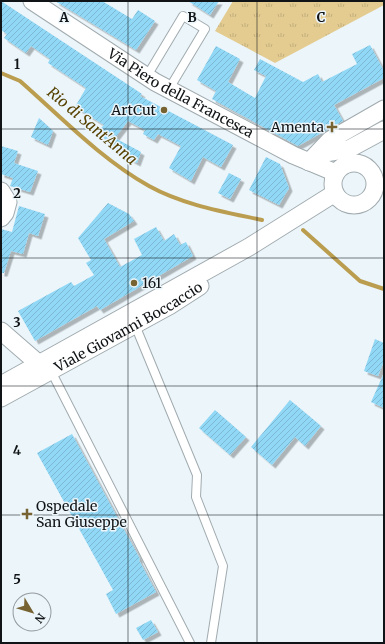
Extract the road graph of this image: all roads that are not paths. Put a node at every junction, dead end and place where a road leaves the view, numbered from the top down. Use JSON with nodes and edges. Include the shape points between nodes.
{"nodes":[{"id":1,"x":32,"y":1,"type":"edge"},
{"id":2,"x":147,"y":76,"type":"junction"},
{"id":3,"x":169,"y":89,"type":"junction"},
{"id":4,"x":384,"y":109,"type":"edge"},
{"id":5,"x":384,"y":130,"type":"edge"},
{"id":6,"x":314,"y":158,"type":"junction"},
{"id":7,"x":336,"y":173,"type":"junction"},
{"id":8,"x":379,"y":174,"type":"edge"},
{"id":9,"x":335,"y":193,"type":"junction"},
{"id":10,"x":4,"y":197,"type":"edge"},
{"id":11,"x":378,"y":200,"type":"edge"},
{"id":12,"x":1,"y":218,"type":"edge"},
{"id":13,"x":249,"y":247,"type":"junction"},
{"id":14,"x":135,"y":325,"type":"junction"},
{"id":15,"x":1,"y":331,"type":"edge"},
{"id":16,"x":45,"y":368,"type":"junction"},
{"id":17,"x":1,"y":385,"type":"edge"},
{"id":18,"x":1,"y":398,"type":"edge"},
{"id":19,"x":190,"y":643,"type":"edge"},
{"id":20,"x":211,"y":643,"type":"edge"}],
"edges":[{"from":1,"to":2,"type":"street","name":"Via Piero della Francesca"},
{"from":2,"to":3,"type":"street","name":"Via Piero della Francesca"},
{"from":2,"to":3,"type":"lane","via":[[183,16],[205,29]]},
{"from":3,"to":6,"type":"street","name":"Via Piero della Francesca"},
{"from":4,"to":6,"type":"street","via":[[330,140]]},
{"from":5,"to":6,"type":"street","via":[[349,149]]},
{"from":6,"to":7,"type":"street","name":"Via Piero della Francesca"},
{"from":7,"to":8,"type":"street","via":[[346,164],[360,164]]},
{"from":7,"to":9,"type":"street","via":[[333,183]]},
{"from":8,"to":11,"type":"street","via":[[374,190]]},
{"from":9,"to":11,"type":"street","via":[[350,204]]},
{"from":9,"to":13,"type":"street","name":"Viale Giovanni Boccaccio"},
{"from":10,"to":12,"type":"street","via":[[5,213]]},
{"from":13,"to":14,"type":"street","name":"Viale Giovanni Boccaccio","via":[[201,286]]},
{"from":13,"to":16,"type":"street","name":"Viale Giovanni Boccaccio"},
{"from":14,"to":16,"type":"street","name":"Viale Giovanni Boccaccio"},
{"from":14,"to":20,"type":"lane","via":[[197,476],[196,497],[223,566]]},
{"from":15,"to":16,"type":"street"},
{"from":16,"to":17,"type":"street","name":"Viale Giovanni Boccaccio"},
{"from":16,"to":18,"type":"street","name":"Viale Giovanni Boccaccio"},
{"from":16,"to":19,"type":"lane"}]}
